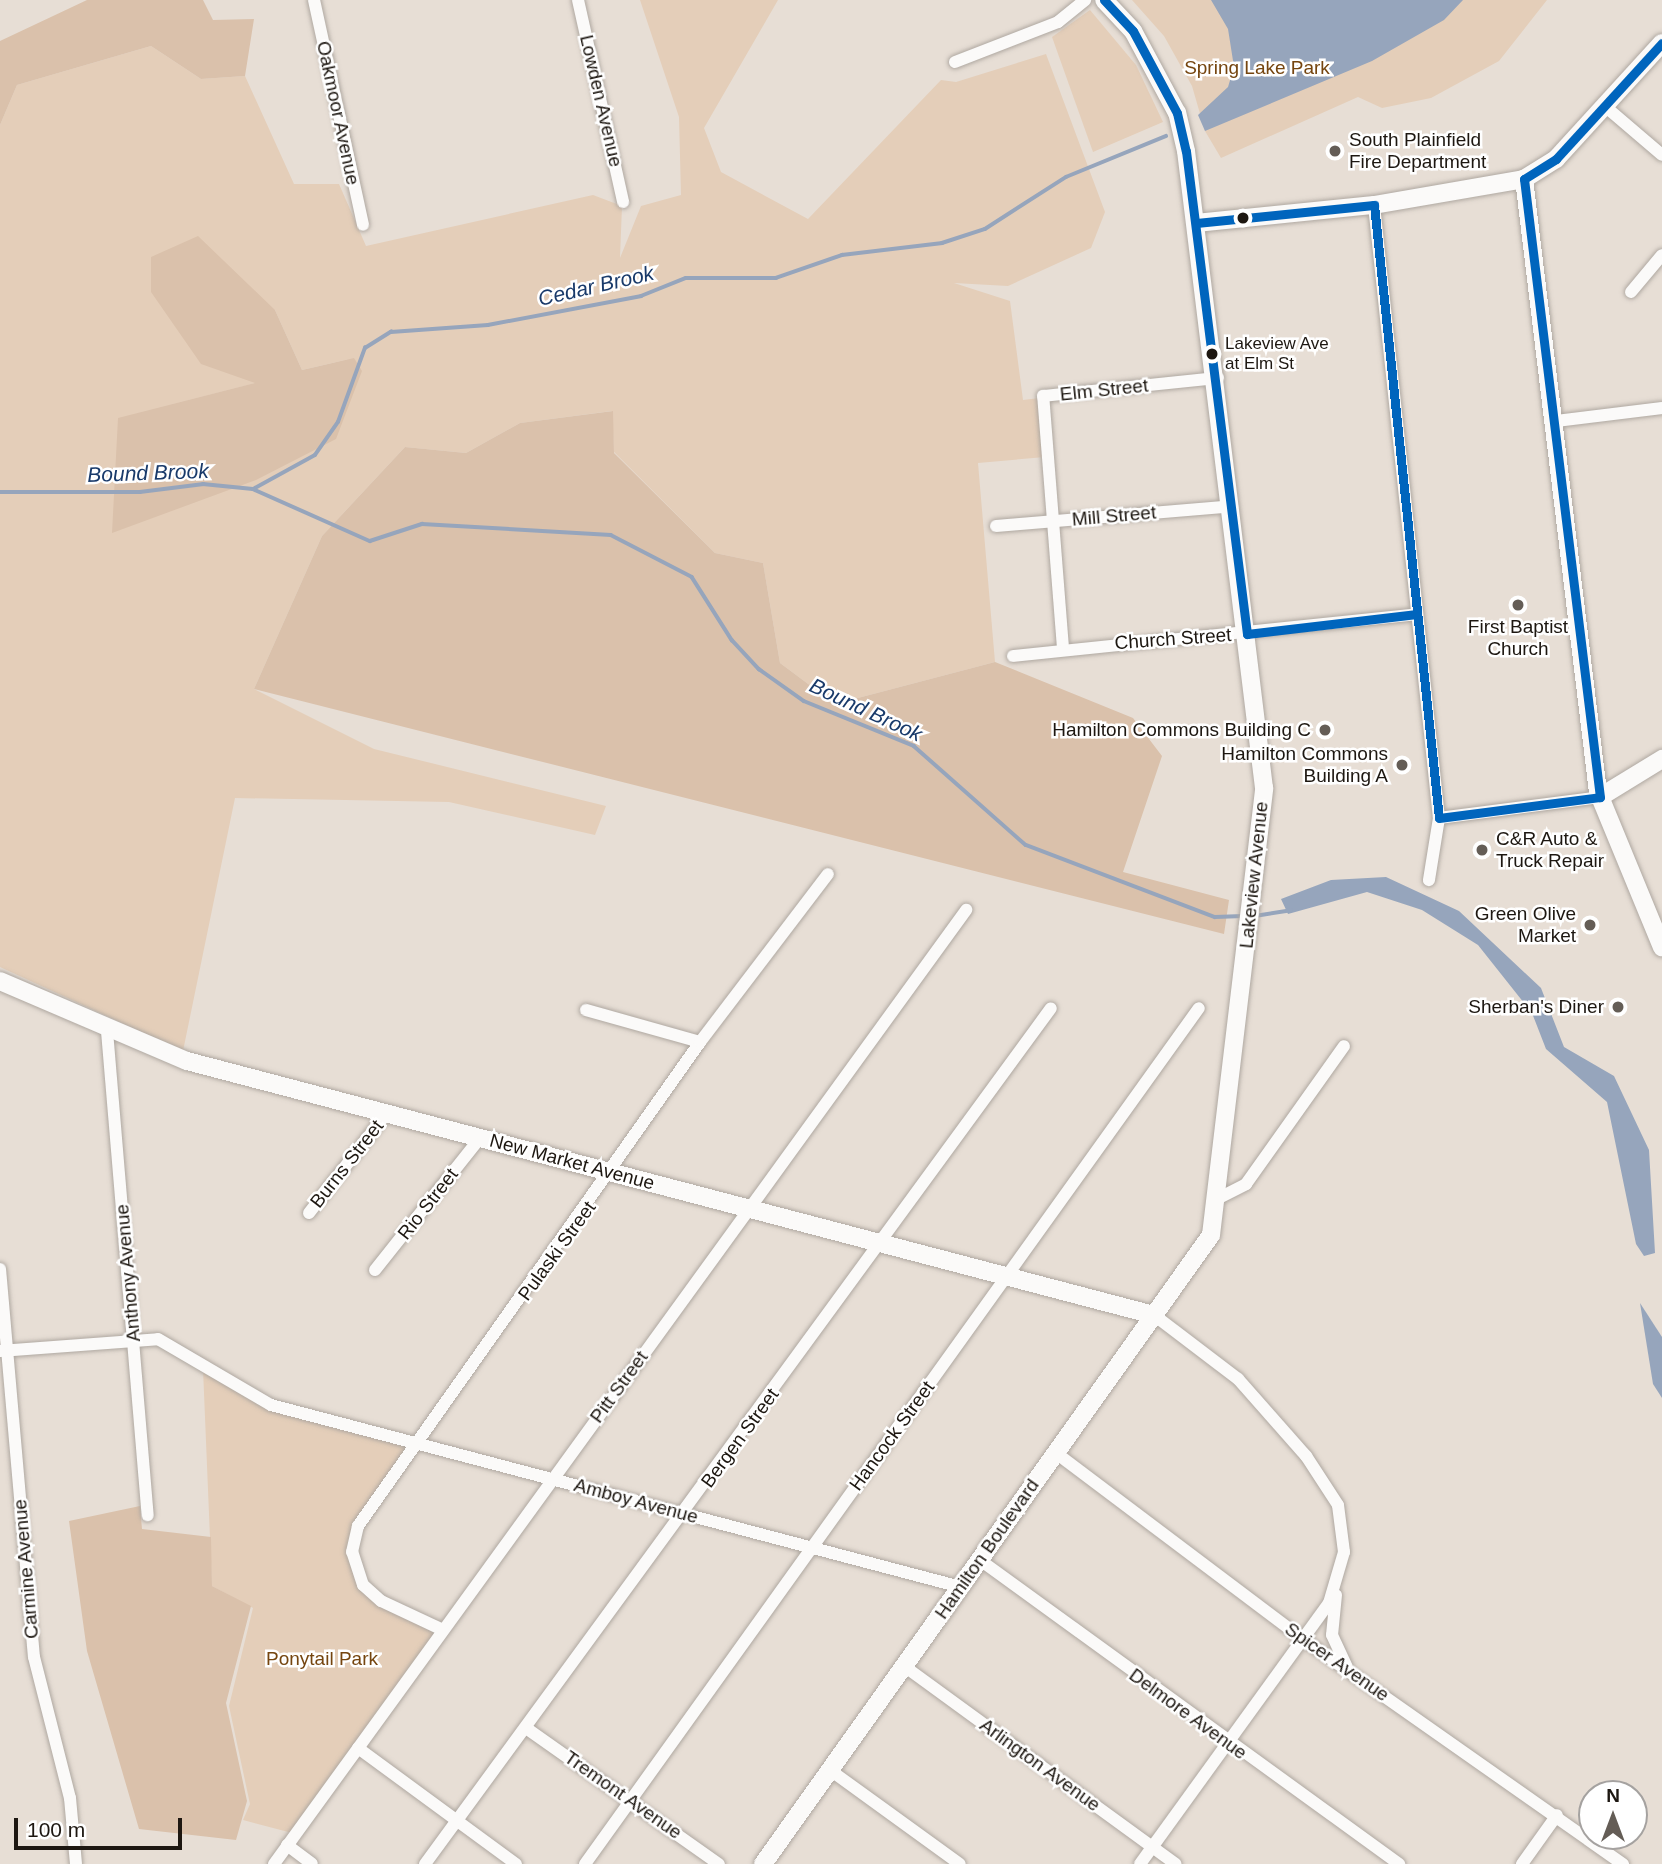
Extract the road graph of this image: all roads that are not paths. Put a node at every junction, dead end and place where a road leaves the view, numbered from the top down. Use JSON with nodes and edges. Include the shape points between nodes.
{"nodes":[{"id":1,"x":314,"y":0,"type":"edge"},
{"id":2,"x":578,"y":0,"type":"edge"},
{"id":3,"x":1085,"y":0,"type":"edge"},
{"id":4,"x":1104,"y":0,"type":"edge"},
{"id":5,"x":1662,"y":43,"type":"edge"},
{"id":6,"x":955,"y":62,"type":"dead end"},
{"id":7,"x":1606,"y":108,"type":"junction"},
{"id":8,"x":1662,"y":155,"type":"edge"},
{"id":9,"x":1524,"y":179,"type":"junction"},
{"id":10,"x":623,"y":202,"type":"dead end"},
{"id":11,"x":1374,"y":205,"type":"junction"},
{"id":12,"x":1196,"y":223,"type":"junction"},
{"id":13,"x":363,"y":225,"type":"dead end"},
{"id":14,"x":1662,"y":255,"type":"edge"},
{"id":15,"x":1631,"y":292,"type":"dead end"},
{"id":16,"x":1218,"y":378,"type":"junction"},
{"id":17,"x":1662,"y":408,"type":"edge"},
{"id":18,"x":1556,"y":421,"type":"junction"},
{"id":19,"x":1232,"y":506,"type":"junction"},
{"id":20,"x":1053,"y":520,"type":"junction"},
{"id":21,"x":996,"y":526,"type":"dead end"},
{"id":22,"x":1417,"y":614,"type":"junction"},
{"id":23,"x":1247,"y":634,"type":"junction"},
{"id":24,"x":1063,"y":648,"type":"junction"},
{"id":25,"x":1013,"y":656,"type":"dead end"},
{"id":26,"x":1662,"y":759,"type":"edge"},
{"id":27,"x":1600,"y":797,"type":"junction"},
{"id":28,"x":1439,"y":818,"type":"junction"},
{"id":29,"x":828,"y":874,"type":"dead end"},
{"id":30,"x":1429,"y":880,"type":"dead end"},
{"id":31,"x":965,"y":910,"type":"dead end"},
{"id":32,"x":1661,"y":942,"type":"edge"},
{"id":33,"x":0,"y":981,"type":"edge"},
{"id":34,"x":1051,"y":1008,"type":"dead end"},
{"id":35,"x":1199,"y":1008,"type":"dead end"},
{"id":36,"x":586,"y":1010,"type":"dead end"},
{"id":37,"x":107,"y":1031,"type":"junction"},
{"id":38,"x":700,"y":1042,"type":"junction"},
{"id":39,"x":1344,"y":1046,"type":"dead end"},
{"id":40,"x":386,"y":1114,"type":"junction"},
{"id":41,"x":480,"y":1138,"type":"junction"},
{"id":42,"x":613,"y":1173,"type":"junction"},
{"id":43,"x":1215,"y":1200,"type":"junction"},
{"id":44,"x":749,"y":1209,"type":"junction"},
{"id":45,"x":309,"y":1213,"type":"dead end"},
{"id":46,"x":1211,"y":1235,"type":"joint"},
{"id":47,"x":881,"y":1243,"type":"junction"},
{"id":48,"x":0,"y":1269,"type":"edge"},
{"id":49,"x":375,"y":1270,"type":"dead end"},
{"id":50,"x":1007,"y":1276,"type":"junction"},
{"id":51,"x":1154,"y":1315,"type":"junction"},
{"id":52,"x":133,"y":1339,"type":"junction"},
{"id":53,"x":3,"y":1350,"type":"edge"},
{"id":54,"x":419,"y":1444,"type":"junction"},
{"id":55,"x":1056,"y":1453,"type":"junction"},
{"id":56,"x":552,"y":1479,"type":"junction"},
{"id":57,"x":685,"y":1514,"type":"junction"},
{"id":58,"x":148,"y":1515,"type":"dead end"},
{"id":59,"x":811,"y":1549,"type":"junction"},
{"id":60,"x":980,"y":1560,"type":"junction"},
{"id":61,"x":961,"y":1587,"type":"junction"},
{"id":62,"x":1335,"y":1589,"type":"junction"},
{"id":63,"x":443,"y":1630,"type":"junction"},
{"id":64,"x":1304,"y":1640,"type":"junction"},
{"id":65,"x":904,"y":1666,"type":"junction"},
{"id":66,"x":1349,"y":1671,"type":"junction"},
{"id":67,"x":526,"y":1728,"type":"junction"},
{"id":68,"x":1228,"y":1744,"type":"junction"},
{"id":69,"x":358,"y":1748,"type":"junction"},
{"id":70,"x":830,"y":1770,"type":"junction"},
{"id":71,"x":631,"y":1800,"type":"junction"},
{"id":72,"x":1557,"y":1815,"type":"junction"},
{"id":73,"x":456,"y":1821,"type":"junction"},
{"id":74,"x":287,"y":1845,"type":"junction"},
{"id":75,"x":1152,"y":1847,"type":"junction"},
{"id":76,"x":76,"y":1864,"type":"edge"},
{"id":77,"x":274,"y":1864,"type":"edge"},
{"id":78,"x":312,"y":1864,"type":"edge"},
{"id":79,"x":425,"y":1864,"type":"edge"},
{"id":80,"x":516,"y":1864,"type":"edge"},
{"id":81,"x":585,"y":1864,"type":"edge"},
{"id":82,"x":719,"y":1864,"type":"edge"},
{"id":83,"x":763,"y":1864,"type":"edge"},
{"id":84,"x":960,"y":1864,"type":"edge"},
{"id":85,"x":1140,"y":1864,"type":"edge"},
{"id":86,"x":1176,"y":1864,"type":"edge"},
{"id":87,"x":1399,"y":1864,"type":"edge"},
{"id":88,"x":1522,"y":1864,"type":"edge"},
{"id":89,"x":1623,"y":1864,"type":"edge"}],
"edges":[{"from":1,"to":13,"type":"street","name":"Oakmoor Avenue"},
{"from":2,"to":10,"type":"street","name":"Lowden Avenue"},
{"from":3,"to":6,"type":"street","via":[[1058,22]]},
{"from":4,"to":12,"type":"main road","name":"Lakeview Avenue","via":[[1133,31],[1177,113]]},
{"from":5,"to":7,"type":"main road"},
{"from":7,"to":8,"type":"street"},
{"from":7,"to":9,"type":"main road","via":[[1556,159]]},
{"from":9,"to":11,"type":"main road"},
{"from":9,"to":18,"type":"main road"},
{"from":11,"to":12,"type":"main road"},
{"from":11,"to":22,"type":"street"},
{"from":12,"to":16,"type":"main road","name":"Lakeview Avenue"},
{"from":14,"to":15,"type":"street"},
{"from":16,"to":19,"type":"main road","name":"Lakeview Avenue"},
{"from":16,"to":20,"type":"street","name":"Elm Street","via":[[1043,396]]},
{"from":17,"to":18,"type":"street"},
{"from":18,"to":27,"type":"main road"},
{"from":19,"to":20,"type":"street","name":"Mill Street"},
{"from":19,"to":23,"type":"main road","name":"Lakeview Avenue"},
{"from":20,"to":21,"type":"street","name":"Mill Street"},
{"from":20,"to":24,"type":"street"},
{"from":22,"to":23,"type":"street","name":"Church Street"},
{"from":22,"to":28,"type":"street"},
{"from":23,"to":24,"type":"street","name":"Church Street"},
{"from":23,"to":43,"type":"main road","name":"Lakeview Avenue","via":[[1264,788],[1256,893]]},
{"from":24,"to":25,"type":"street","name":"Church Street"},
{"from":26,"to":27,"type":"main road"},
{"from":27,"to":28,"type":"street"},
{"from":27,"to":32,"type":"main road"},
{"from":28,"to":30,"type":"street"},
{"from":29,"to":38,"type":"street","name":"Pulaski Street"},
{"from":31,"to":44,"type":"street","name":"Pitt Street"},
{"from":33,"to":37,"type":"main road","name":"New Market Avenue"},
{"from":34,"to":47,"type":"street","name":"Bergen Street"},
{"from":35,"to":50,"type":"street","name":"Hancock Street"},
{"from":36,"to":38,"type":"street"},
{"from":37,"to":40,"type":"main road","name":"New Market Avenue","via":[[187,1061]]},
{"from":37,"to":52,"type":"street","name":"Anthony Avenue"},
{"from":38,"to":42,"type":"street","name":"Pulaski Street"},
{"from":39,"to":43,"type":"street","via":[[1246,1184]]},
{"from":40,"to":41,"type":"main road","name":"New Market Avenue"},
{"from":40,"to":45,"type":"street","name":"Burns Street"},
{"from":41,"to":42,"type":"main road","name":"New Market Avenue"},
{"from":41,"to":49,"type":"street","name":"Rio Street"},
{"from":42,"to":44,"type":"main road","name":"New Market Avenue"},
{"from":42,"to":54,"type":"street","name":"Pulaski Street"},
{"from":43,"to":46,"type":"main road","name":"Lakeview Avenue"},
{"from":44,"to":47,"type":"main road","name":"New Market Avenue"},
{"from":44,"to":56,"type":"street","name":"Pitt Street"},
{"from":46,"to":51,"type":"main road","name":"Hamilton Boulevard"},
{"from":47,"to":50,"type":"main road","name":"New Market Avenue"},
{"from":47,"to":57,"type":"street","name":"Bergen Street"},
{"from":48,"to":53,"type":"street","name":"Carmine Avenue"},
{"from":50,"to":51,"type":"main road","name":"New Market Avenue"},
{"from":50,"to":59,"type":"street","name":"Hancock Street"},
{"from":51,"to":55,"type":"main road","name":"Hamilton Boulevard"},
{"from":51,"to":62,"type":"street","via":[[1238,1379],[1306,1456],[1342,1522],[1344,1552]]},
{"from":52,"to":53,"type":"street","name":"Amboy Avenue"},
{"from":52,"to":54,"type":"street","name":"Amboy Avenue","via":[[173,1344],[239,1391]]},
{"from":52,"to":58,"type":"street","name":"Anthony Avenue"},
{"from":53,"to":76,"type":"street","name":"Carmine Avenue","via":[[34,1657],[70,1798]]},
{"from":54,"to":56,"type":"street","name":"Amboy Avenue"},
{"from":54,"to":63,"type":"street","name":"Pulaski Street","via":[[358,1526],[352,1552],[363,1585],[381,1601]]},
{"from":55,"to":60,"type":"main road","name":"Hamilton Boulevard"},
{"from":55,"to":64,"type":"street","name":"Spicer Avenue"},
{"from":56,"to":57,"type":"street","name":"Amboy Avenue"},
{"from":56,"to":63,"type":"street","name":"Pitt Street"},
{"from":57,"to":59,"type":"street","name":"Amboy Avenue"},
{"from":57,"to":67,"type":"street","name":"Bergen Street"},
{"from":59,"to":61,"type":"street","name":"Amboy Avenue"},
{"from":59,"to":71,"type":"street","name":"Hancock Street"},
{"from":60,"to":61,"type":"main road","name":"Hamilton Boulevard"},
{"from":60,"to":68,"type":"street","name":"Delmore Avenue"},
{"from":61,"to":65,"type":"main road","name":"Hamilton Boulevard"},
{"from":62,"to":64,"type":"street"},
{"from":62,"to":66,"type":"street","via":[[1332,1635]]},
{"from":63,"to":69,"type":"street","name":"Pitt Street"},
{"from":64,"to":66,"type":"street","name":"Spicer Avenue"},
{"from":64,"to":68,"type":"street"},
{"from":65,"to":70,"type":"main road","name":"Hamilton Boulevard"},
{"from":65,"to":75,"type":"street","name":"Arlington Avenue"},
{"from":66,"to":72,"type":"street","name":"Spicer Avenue"},
{"from":67,"to":71,"type":"street","name":"Tremont Avenue"},
{"from":67,"to":73,"type":"street","name":"Bergen Street"},
{"from":68,"to":75,"type":"street"},
{"from":68,"to":87,"type":"street","name":"Delmore Avenue"},
{"from":69,"to":73,"type":"street"},
{"from":69,"to":74,"type":"street","name":"Pitt Street"},
{"from":70,"to":83,"type":"main road","name":"Hamilton Boulevard"},
{"from":70,"to":84,"type":"street"},
{"from":71,"to":81,"type":"street","name":"Hancock Street"},
{"from":71,"to":82,"type":"street","name":"Tremont Avenue"},
{"from":72,"to":88,"type":"street"},
{"from":72,"to":89,"type":"street","name":"Spicer Avenue"},
{"from":73,"to":79,"type":"street","name":"Bergen Street"},
{"from":73,"to":80,"type":"street"},
{"from":74,"to":77,"type":"street","name":"Pitt Street"},
{"from":74,"to":78,"type":"street"},
{"from":75,"to":85,"type":"street"},
{"from":75,"to":86,"type":"street","name":"Arlington Avenue"}]}
